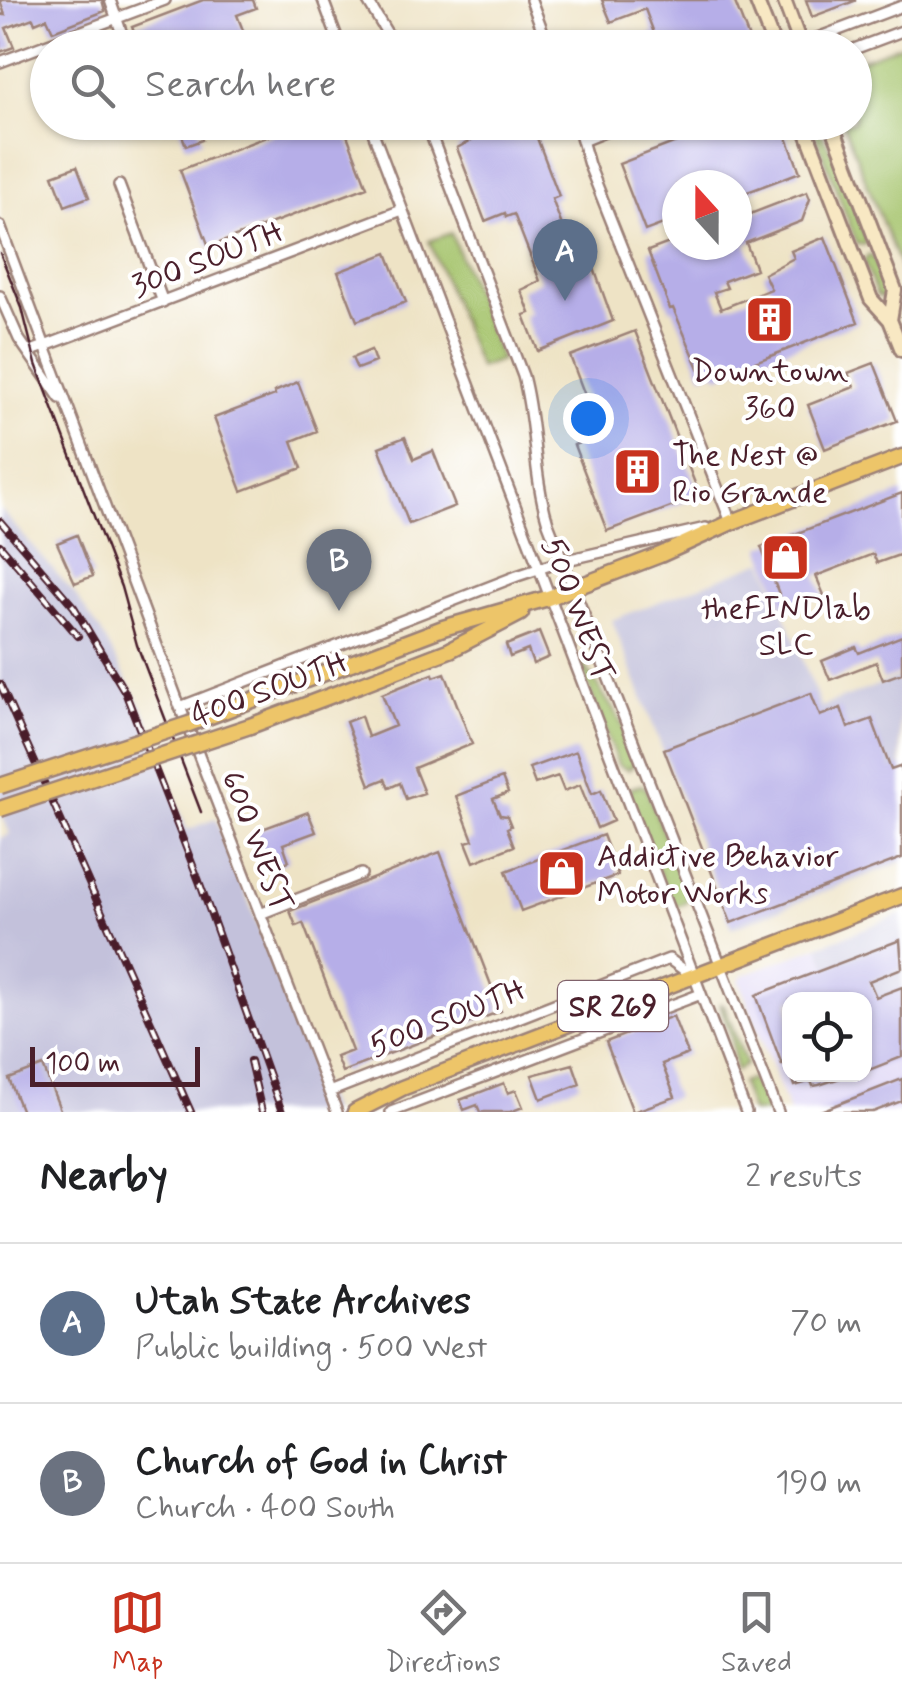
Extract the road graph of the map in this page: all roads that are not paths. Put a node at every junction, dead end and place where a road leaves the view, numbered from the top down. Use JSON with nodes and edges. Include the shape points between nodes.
{"nodes":[{"id":1,"x":110,"y":0,"type":"edge"},
{"id":2,"x":165,"y":0,"type":"edge"},
{"id":3,"x":323,"y":0,"type":"edge"},
{"id":4,"x":367,"y":0,"type":"edge"},
{"id":5,"x":531,"y":0,"type":"edge"},
{"id":6,"x":756,"y":0,"type":"edge"},
{"id":7,"x":784,"y":0,"type":"edge"},
{"id":8,"x":902,"y":6,"type":"edge"},
{"id":9,"x":116,"y":16,"type":"junction"},
{"id":10,"x":81,"y":30,"type":"edge"},
{"id":11,"x":121,"y":30,"type":"edge"},
{"id":12,"x":335,"y":30,"type":"edge"},
{"id":13,"x":385,"y":30,"type":"edge"},
{"id":14,"x":542,"y":30,"type":"edge"},
{"id":15,"x":767,"y":30,"type":"edge"},
{"id":16,"x":793,"y":30,"type":"edge"},
{"id":17,"x":840,"y":30,"type":"edge"},
{"id":18,"x":902,"y":31,"type":"edge"},
{"id":19,"x":872,"y":42,"type":"edge"},
{"id":20,"x":30,"y":50,"type":"edge"},
{"id":21,"x":0,"y":62,"type":"edge"},
{"id":22,"x":377,"y":140,"type":"edge"},
{"id":23,"x":433,"y":140,"type":"edge"},
{"id":24,"x":582,"y":140,"type":"edge"},
{"id":25,"x":810,"y":140,"type":"edge"},
{"id":26,"x":837,"y":140,"type":"edge"},
{"id":27,"x":119,"y":185,"type":"dead end"},
{"id":28,"x":402,"y":210,"type":"junction"},
{"id":29,"x":0,"y":226,"type":"edge"},
{"id":30,"x":0,"y":296,"type":"edge"},
{"id":31,"x":163,"y":302,"type":"junction"},
{"id":32,"x":890,"y":320,"type":"junction"},
{"id":33,"x":47,"y":346,"type":"junction"},
{"id":34,"x":902,"y":350,"type":"edge"},
{"id":35,"x":29,"y":352,"type":"junction"},
{"id":36,"x":71,"y":418,"type":"junction"},
{"id":37,"x":902,"y":456,"type":"edge"},
{"id":38,"x":732,"y":522,"type":"junction"},
{"id":39,"x":562,"y":561,"type":"junction"},
{"id":40,"x":538,"y":570,"type":"junction"},
{"id":41,"x":573,"y":589,"type":"junction"},
{"id":42,"x":548,"y":598,"type":"junction"},
{"id":43,"x":180,"y":707,"type":"junction"},
{"id":44,"x":0,"y":786,"type":"edge"},
{"id":45,"x":0,"y":809,"type":"edge"},
{"id":46,"x":361,"y":874,"type":"dead end"},
{"id":47,"x":902,"y":896,"type":"edge"},
{"id":48,"x":260,"y":914,"type":"junction"},
{"id":49,"x":720,"y":966,"type":"junction"},
{"id":50,"x":694,"y":976,"type":"junction"},
{"id":51,"x":701,"y":994,"type":"junction"},
{"id":52,"x":329,"y":1092,"type":"junction"},
{"id":53,"x":337,"y":1112,"type":"edge"},
{"id":54,"x":355,"y":1112,"type":"edge"},
{"id":55,"x":391,"y":1112,"type":"edge"},
{"id":56,"x":746,"y":1112,"type":"edge"},
{"id":57,"x":778,"y":1112,"type":"edge"}],
"edges":[{"from":1,"to":9,"type":"street"},
{"from":2,"to":9,"type":"street"},
{"from":3,"to":12,"type":"street"},
{"from":4,"to":13,"type":"street"},
{"from":5,"to":14,"type":"street"},
{"from":6,"to":15,"type":"street"},
{"from":7,"to":16,"type":"street"},
{"from":8,"to":17,"type":"street"},
{"from":9,"to":10,"type":"street"},
{"from":9,"to":11,"type":"street"},
{"from":18,"to":19,"type":"street"},
{"from":20,"to":21,"type":"street"},
{"from":22,"to":28,"type":"street","name":"500 WEST"},
{"from":23,"to":39,"type":"street","name":"500 WEST","via":[[523,376],[543,506]]},
{"from":24,"to":38,"type":"street"},
{"from":25,"to":32,"type":"street","via":[[871,299]]},
{"from":26,"to":32,"type":"street","via":[[895,290]]},
{"from":27,"to":31,"type":"street"},
{"from":28,"to":31,"type":"street","name":"300 SOUTH"},
{"from":28,"to":40,"type":"street","name":"500 WEST"},
{"from":29,"to":33,"type":"street","name":"600 WEST"},
{"from":30,"to":35,"type":"street","name":"600 WEST"},
{"from":31,"to":33,"type":"street","name":"300 SOUTH"},
{"from":32,"to":34,"type":"street"},
{"from":33,"to":35,"type":"street","name":"300 SOUTH"},
{"from":33,"to":36,"type":"street","name":"600 WEST"},
{"from":35,"to":36,"type":"street","name":"600 WEST"},
{"from":36,"to":43,"type":"street","name":"600 WEST"},
{"from":37,"to":38,"type":"main road","name":"400 SOUTH"},
{"from":38,"to":39,"type":"street","name":"400 SOUTH"},
{"from":38,"to":41,"type":"main road","name":"400 SOUTH"},
{"from":39,"to":40,"type":"street","name":"400 SOUTH"},
{"from":39,"to":41,"type":"street","name":"500 WEST"},
{"from":40,"to":42,"type":"street","name":"500 WEST"},
{"from":40,"to":43,"type":"street","name":"400 SOUTH"},
{"from":41,"to":42,"type":"main road","name":"400 SOUTH"},
{"from":41,"to":49,"type":"street","name":"500 WEST"},
{"from":42,"to":44,"type":"main road","name":"400 SOUTH","bridge":true,"via":[[443,628],[190,724]]},
{"from":42,"to":45,"type":"main road","name":"400 SOUTH","bridge":true,"via":[[450,650]]},
{"from":42,"to":50,"type":"street","name":"500 WEST"},
{"from":43,"to":48,"type":"street","name":"600 WEST"},
{"from":46,"to":48,"type":"street"},
{"from":47,"to":49,"type":"main road","name":"500 SOUTH","number":"SR 269"},
{"from":48,"to":52,"type":"street","name":"600 WEST"},
{"from":49,"to":50,"type":"main road","name":"500 SOUTH","number":"SR 269"},
{"from":49,"to":57,"type":"street","name":"500 WEST"},
{"from":50,"to":51,"type":"street","name":"500 WEST"},
{"from":50,"to":52,"type":"street","name":"500 SOUTH","via":[[669,959]]},
{"from":50,"to":54,"type":"main road","name":"500 SOUTH","number":"SR 269"},
{"from":51,"to":55,"type":"street"},
{"from":51,"to":56,"type":"street","name":"500 WEST"},
{"from":52,"to":53,"type":"street","name":"600 WEST"}]}
